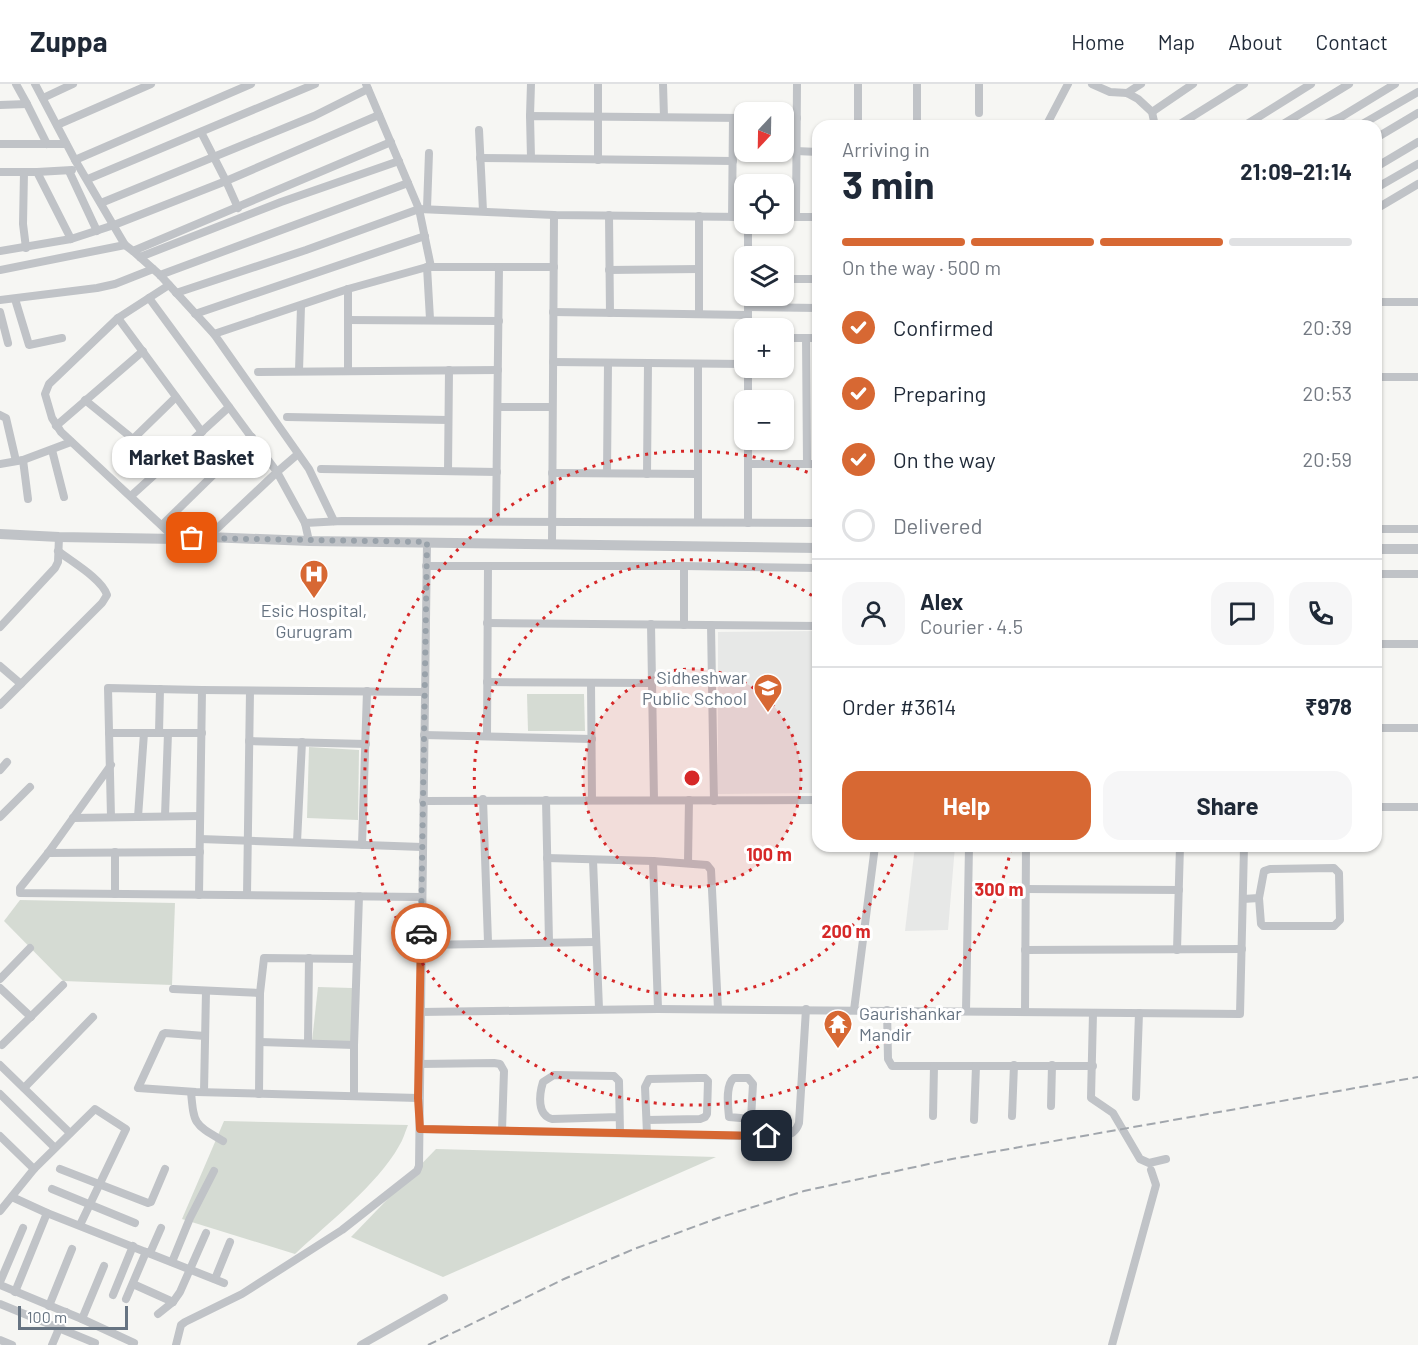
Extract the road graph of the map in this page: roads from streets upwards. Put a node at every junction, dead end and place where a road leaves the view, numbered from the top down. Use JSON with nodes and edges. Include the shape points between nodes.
{"nodes":[{"id":1,"x":16,"y":84,"type":"edge"},
{"id":2,"x":35,"y":84,"type":"edge"},
{"id":3,"x":73,"y":84,"type":"edge"},
{"id":4,"x":151,"y":84,"type":"edge"},
{"id":5,"x":251,"y":84,"type":"edge"},
{"id":6,"x":315,"y":84,"type":"edge"},
{"id":7,"x":531,"y":84,"type":"edge"},
{"id":8,"x":598,"y":84,"type":"edge"},
{"id":9,"x":663,"y":84,"type":"edge"},
{"id":10,"x":797,"y":84,"type":"edge"},
{"id":11,"x":858,"y":84,"type":"edge"},
{"id":12,"x":917,"y":84,"type":"edge"},
{"id":13,"x":979,"y":84,"type":"edge"},
{"id":14,"x":1068,"y":84,"type":"edge"},
{"id":15,"x":1092,"y":84,"type":"edge"},
{"id":16,"x":1141,"y":84,"type":"edge"},
{"id":17,"x":1193,"y":84,"type":"edge"},
{"id":18,"x":1244,"y":84,"type":"edge"},
{"id":19,"x":1311,"y":84,"type":"edge"},
{"id":20,"x":1349,"y":84,"type":"edge"},
{"id":21,"x":1395,"y":84,"type":"edge"},
{"id":22,"x":367,"y":87,"type":"edge"},
{"id":23,"x":1418,"y":92,"type":"edge"},
{"id":24,"x":1127,"y":93,"type":"junction"},
{"id":25,"x":43,"y":98,"type":"junction"},
{"id":26,"x":27,"y":104,"type":"junction"},
{"id":27,"x":0,"y":105,"type":"edge"},
{"id":28,"x":1152,"y":112,"type":"junction"},
{"id":29,"x":979,"y":113,"type":"dead end"},
{"id":30,"x":1418,"y":113,"type":"edge"},
{"id":31,"x":379,"y":115,"type":"junction"},
{"id":32,"x":530,"y":116,"type":"junction"},
{"id":33,"x":599,"y":117,"type":"junction"},
{"id":34,"x":664,"y":117,"type":"junction"},
{"id":35,"x":733,"y":118,"type":"joint"},
{"id":36,"x":794,"y":118,"type":"edge"},
{"id":37,"x":798,"y":118,"type":"junction"},
{"id":38,"x":858,"y":120,"type":"edge"},
{"id":39,"x":917,"y":120,"type":"edge"},
{"id":40,"x":1049,"y":120,"type":"edge"},
{"id":41,"x":1154,"y":120,"type":"edge"},
{"id":42,"x":1187,"y":120,"type":"edge"},
{"id":43,"x":1254,"y":120,"type":"edge"},
{"id":44,"x":1290,"y":120,"type":"edge"},
{"id":45,"x":1334,"y":120,"type":"edge"},
{"id":46,"x":1369,"y":120,"type":"edge"},
{"id":47,"x":57,"y":125,"type":"junction"},
{"id":48,"x":479,"y":130,"type":"dead end"},
{"id":49,"x":201,"y":132,"type":"junction"},
{"id":50,"x":1382,"y":134,"type":"edge"},
{"id":51,"x":390,"y":142,"type":"junction"},
{"id":52,"x":1418,"y":142,"type":"edge"},
{"id":53,"x":0,"y":144,"type":"edge"},
{"id":54,"x":46,"y":144,"type":"junction"},
{"id":55,"x":66,"y":144,"type":"junction"},
{"id":56,"x":796,"y":151,"type":"junction"},
{"id":57,"x":812,"y":152,"type":"edge"},
{"id":58,"x":429,"y":153,"type":"dead end"},
{"id":59,"x":214,"y":157,"type":"junction"},
{"id":60,"x":480,"y":158,"type":"junction"},
{"id":61,"x":531,"y":158,"type":"junction"},
{"id":62,"x":598,"y":160,"type":"junction"},
{"id":63,"x":399,"y":161,"type":"junction"},
{"id":64,"x":733,"y":161,"type":"junction"},
{"id":65,"x":77,"y":163,"type":"junction"},
{"id":66,"x":1382,"y":163,"type":"edge"},
{"id":67,"x":1418,"y":164,"type":"edge"},
{"id":68,"x":69,"y":171,"type":"junction"},
{"id":69,"x":0,"y":172,"type":"edge"},
{"id":70,"x":24,"y":172,"type":"junction"},
{"id":71,"x":37,"y":172,"type":"junction"},
{"id":72,"x":88,"y":179,"type":"junction"},
{"id":73,"x":226,"y":181,"type":"junction"},
{"id":74,"x":408,"y":183,"type":"junction"},
{"id":75,"x":1418,"y":184,"type":"edge"},
{"id":76,"x":1382,"y":185,"type":"edge"},
{"id":77,"x":278,"y":190,"type":"junction"},
{"id":78,"x":281,"y":202,"type":"junction"},
{"id":79,"x":101,"y":203,"type":"junction"},
{"id":80,"x":1382,"y":205,"type":"edge"},
{"id":81,"x":238,"y":208,"type":"junction"},
{"id":82,"x":423,"y":208,"type":"junction"},
{"id":83,"x":483,"y":211,"type":"junction"},
{"id":84,"x":554,"y":214,"type":"junction"},
{"id":85,"x":609,"y":215,"type":"junction"},
{"id":86,"x":699,"y":216,"type":"junction"},
{"id":87,"x":732,"y":217,"type":"joint"},
{"id":88,"x":796,"y":217,"type":"joint"},
{"id":89,"x":812,"y":218,"type":"edge"},
{"id":90,"x":114,"y":225,"type":"junction"},
{"id":91,"x":97,"y":231,"type":"junction"},
{"id":92,"x":425,"y":236,"type":"junction"},
{"id":93,"x":71,"y":239,"type":"junction"},
{"id":94,"x":125,"y":245,"type":"junction"},
{"id":95,"x":26,"y":248,"type":"junction"},
{"id":96,"x":0,"y":251,"type":"edge"},
{"id":97,"x":136,"y":254,"type":"junction"},
{"id":98,"x":429,"y":267,"type":"junction"},
{"id":99,"x":499,"y":267,"type":"junction"},
{"id":100,"x":554,"y":267,"type":"junction"},
{"id":101,"x":699,"y":269,"type":"junction"},
{"id":102,"x":0,"y":270,"type":"edge"},
{"id":103,"x":609,"y":270,"type":"junction"},
{"id":104,"x":156,"y":272,"type":"junction"},
{"id":105,"x":794,"y":279,"type":"edge"},
{"id":106,"x":812,"y":279,"type":"edge"},
{"id":107,"x":169,"y":285,"type":"junction"},
{"id":108,"x":348,"y":289,"type":"junction"},
{"id":109,"x":176,"y":293,"type":"junction"},
{"id":110,"x":149,"y":298,"type":"junction"},
{"id":111,"x":15,"y":299,"type":"junction"},
{"id":112,"x":0,"y":300,"type":"edge"},
{"id":113,"x":1382,"y":302,"type":"edge"},
{"id":114,"x":1418,"y":302,"type":"edge"},
{"id":115,"x":301,"y":306,"type":"junction"},
{"id":116,"x":748,"y":306,"type":"edge"},
{"id":117,"x":812,"y":308,"type":"edge"},
{"id":118,"x":748,"y":311,"type":"junction"},
{"id":119,"x":0,"y":312,"type":"edge"},
{"id":120,"x":553,"y":312,"type":"junction"},
{"id":121,"x":610,"y":313,"type":"junction"},
{"id":122,"x":195,"y":314,"type":"junction"},
{"id":123,"x":699,"y":314,"type":"junction"},
{"id":124,"x":118,"y":318,"type":"junction"},
{"id":125,"x":748,"y":318,"type":"edge"},
{"id":126,"x":430,"y":319,"type":"junction"},
{"id":127,"x":348,"y":320,"type":"junction"},
{"id":128,"x":499,"y":321,"type":"junction"},
{"id":129,"x":214,"y":334,"type":"junction"},
{"id":130,"x":62,"y":338,"type":"dead end"},
{"id":131,"x":794,"y":338,"type":"edge"},
{"id":132,"x":806,"y":338,"type":"junction"},
{"id":133,"x":812,"y":338,"type":"edge"},
{"id":134,"x":8,"y":343,"type":"dead end"},
{"id":135,"x":143,"y":351,"type":"junction"},
{"id":136,"x":553,"y":362,"type":"junction"},
{"id":137,"x":608,"y":363,"type":"junction"},
{"id":138,"x":648,"y":363,"type":"junction"},
{"id":139,"x":698,"y":364,"type":"junction"},
{"id":140,"x":734,"y":364,"type":"edge"},
{"id":141,"x":299,"y":370,"type":"junction"},
{"id":142,"x":348,"y":370,"type":"junction"},
{"id":143,"x":449,"y":370,"type":"junction"},
{"id":144,"x":498,"y":370,"type":"junction"},
{"id":145,"x":258,"y":372,"type":"dead end"},
{"id":146,"x":1382,"y":377,"type":"edge"},
{"id":147,"x":1418,"y":377,"type":"edge"},
{"id":148,"x":176,"y":397,"type":"junction"},
{"id":149,"x":85,"y":400,"type":"junction"},
{"id":150,"x":229,"y":407,"type":"junction"},
{"id":151,"x":552,"y":407,"type":"junction"},
{"id":152,"x":498,"y":408,"type":"junction"},
{"id":153,"x":0,"y":416,"type":"edge"},
{"id":154,"x":287,"y":417,"type":"dead end"},
{"id":155,"x":448,"y":420,"type":"junction"},
{"id":156,"x":56,"y":426,"type":"junction"},
{"id":157,"x":202,"y":432,"type":"junction"},
{"id":158,"x":252,"y":437,"type":"junction"},
{"id":159,"x":133,"y":439,"type":"junction"},
{"id":160,"x":71,"y":442,"type":"junction"},
{"id":161,"x":52,"y":450,"type":"junction"},
{"id":162,"x":748,"y":450,"type":"edge"},
{"id":163,"x":298,"y":454,"type":"junction"},
{"id":164,"x":19,"y":460,"type":"junction"},
{"id":165,"x":0,"y":464,"type":"edge"},
{"id":166,"x":748,"y":464,"type":"junction"},
{"id":167,"x":807,"y":464,"type":"junction"},
{"id":168,"x":812,"y":464,"type":"edge"},
{"id":169,"x":165,"y":465,"type":"junction"},
{"id":170,"x":321,"y":469,"type":"dead end"},
{"id":171,"x":448,"y":471,"type":"junction"},
{"id":172,"x":276,"y":472,"type":"junction"},
{"id":173,"x":497,"y":472,"type":"junction"},
{"id":174,"x":552,"y":473,"type":"junction"},
{"id":175,"x":607,"y":473,"type":"junction"},
{"id":176,"x":646,"y":474,"type":"junction"},
{"id":177,"x":698,"y":474,"type":"junction"},
{"id":178,"x":131,"y":496,"type":"junction"},
{"id":179,"x":64,"y":497,"type":"dead end"},
{"id":180,"x":28,"y":500,"type":"dead end"},
{"id":181,"x":334,"y":521,"type":"junction"},
{"id":182,"x":496,"y":521,"type":"junction"},
{"id":183,"x":551,"y":521,"type":"junction"},
{"id":184,"x":698,"y":522,"type":"junction"},
{"id":185,"x":748,"y":522,"type":"junction"},
{"id":186,"x":305,"y":523,"type":"junction"},
{"id":187,"x":812,"y":523,"type":"edge"},
{"id":188,"x":162,"y":525,"type":"junction"},
{"id":189,"x":1382,"y":529,"type":"edge"},
{"id":190,"x":1418,"y":529,"type":"edge"},
{"id":191,"x":0,"y":534,"type":"edge"},
{"id":192,"x":59,"y":537,"type":"junction"},
{"id":193,"x":208,"y":537,"type":"junction"},
{"id":194,"x":176,"y":539,"type":"junction"},
{"id":195,"x":309,"y":541,"type":"junction"},
{"id":196,"x":427,"y":542,"type":"junction"},
{"id":197,"x":552,"y":543,"type":"junction"},
{"id":198,"x":812,"y":548,"type":"edge"},
{"id":199,"x":1382,"y":549,"type":"edge"},
{"id":200,"x":1418,"y":549,"type":"edge"},
{"id":201,"x":58,"y":552,"type":"junction"},
{"id":202,"x":426,"y":566,"type":"junction"},
{"id":203,"x":488,"y":566,"type":"junction"},
{"id":204,"x":684,"y":566,"type":"junction"},
{"id":205,"x":812,"y":568,"type":"edge"},
{"id":206,"x":1382,"y":574,"type":"edge"},
{"id":207,"x":1418,"y":574,"type":"edge"},
{"id":208,"x":487,"y":623,"type":"junction"},
{"id":209,"x":651,"y":624,"type":"junction"},
{"id":210,"x":684,"y":625,"type":"junction"},
{"id":211,"x":711,"y":625,"type":"junction"},
{"id":212,"x":812,"y":626,"type":"edge"},
{"id":213,"x":0,"y":627,"type":"edge"},
{"id":214,"x":1382,"y":644,"type":"edge"},
{"id":215,"x":1418,"y":644,"type":"edge"},
{"id":216,"x":0,"y":666,"type":"edge"},
{"id":217,"x":487,"y":682,"type":"junction"},
{"id":218,"x":591,"y":683,"type":"junction"},
{"id":219,"x":652,"y":683,"type":"junction"},
{"id":220,"x":21,"y":684,"type":"junction"},
{"id":221,"x":160,"y":689,"type":"junction"},
{"id":222,"x":202,"y":690,"type":"junction"},
{"id":223,"x":250,"y":691,"type":"junction"},
{"id":224,"x":366,"y":691,"type":"junction"},
{"id":225,"x":424,"y":692,"type":"junction"},
{"id":226,"x":0,"y":705,"type":"edge"},
{"id":227,"x":1382,"y":728,"type":"edge"},
{"id":228,"x":1418,"y":728,"type":"edge"},
{"id":229,"x":109,"y":733,"type":"junction"},
{"id":230,"x":144,"y":733,"type":"junction"},
{"id":231,"x":164,"y":733,"type":"junction"},
{"id":232,"x":202,"y":733,"type":"junction"},
{"id":233,"x":424,"y":735,"type":"junction"},
{"id":234,"x":487,"y":736,"type":"junction"},
{"id":235,"x":592,"y":739,"type":"junction"},
{"id":236,"x":249,"y":741,"type":"junction"},
{"id":237,"x":302,"y":742,"type":"junction"},
{"id":238,"x":366,"y":744,"type":"junction"},
{"id":239,"x":7,"y":762,"type":"dead end"},
{"id":240,"x":111,"y":765,"type":"junction"},
{"id":241,"x":0,"y":770,"type":"edge"},
{"id":242,"x":30,"y":787,"type":"dead end"},
{"id":243,"x":483,"y":799,"type":"junction"},
{"id":244,"x":546,"y":800,"type":"junction"},
{"id":245,"x":592,"y":800,"type":"junction"},
{"id":246,"x":654,"y":800,"type":"junction"},
{"id":247,"x":688,"y":800,"type":"junction"},
{"id":248,"x":812,"y":800,"type":"edge"},
{"id":249,"x":423,"y":801,"type":"junction"},
{"id":250,"x":714,"y":801,"type":"junction"},
{"id":251,"x":1382,"y":807,"type":"edge"},
{"id":252,"x":1418,"y":807,"type":"edge"},
{"id":253,"x":165,"y":816,"type":"junction"},
{"id":254,"x":200,"y":816,"type":"junction"},
{"id":255,"x":0,"y":817,"type":"edge"},
{"id":256,"x":111,"y":817,"type":"junction"},
{"id":257,"x":138,"y":817,"type":"junction"},
{"id":258,"x":73,"y":818,"type":"junction"},
{"id":259,"x":200,"y":838,"type":"junction"},
{"id":260,"x":248,"y":840,"type":"junction"},
{"id":261,"x":297,"y":842,"type":"junction"},
{"id":262,"x":362,"y":845,"type":"junction"},
{"id":263,"x":422,"y":847,"type":"junction"},
{"id":264,"x":115,"y":852,"type":"junction"},
{"id":265,"x":200,"y":852,"type":"junction"},
{"id":266,"x":874,"y":852,"type":"edge"},
{"id":267,"x":969,"y":852,"type":"edge"},
{"id":268,"x":1026,"y":852,"type":"edge"},
{"id":269,"x":1180,"y":852,"type":"edge"},
{"id":270,"x":1244,"y":852,"type":"edge"},
{"id":271,"x":48,"y":853,"type":"junction"},
{"id":272,"x":547,"y":858,"type":"junction"},
{"id":273,"x":593,"y":860,"type":"junction"},
{"id":274,"x":653,"y":861,"type":"junction"},
{"id":275,"x":688,"y":862,"type":"junction"},
{"id":276,"x":1026,"y":889,"type":"junction"},
{"id":277,"x":1179,"y":890,"type":"junction"},
{"id":278,"x":116,"y":894,"type":"junction"},
{"id":279,"x":199,"y":895,"type":"junction"},
{"id":280,"x":247,"y":895,"type":"junction"},
{"id":281,"x":359,"y":896,"type":"junction"},
{"id":282,"x":421,"y":897,"type":"junction"},
{"id":283,"x":1259,"y":898,"type":"junction"},
{"id":284,"x":1243,"y":899,"type":"junction"},
{"id":285,"x":488,"y":942,"type":"junction"},
{"id":286,"x":549,"y":942,"type":"junction"},
{"id":287,"x":595,"y":942,"type":"junction"},
{"id":288,"x":421,"y":945,"type":"junction"},
{"id":289,"x":30,"y":948,"type":"dead end"},
{"id":290,"x":1242,"y":949,"type":"junction"},
{"id":291,"x":1025,"y":950,"type":"junction"},
{"id":292,"x":1177,"y":950,"type":"junction"},
{"id":293,"x":309,"y":958,"type":"junction"},
{"id":294,"x":357,"y":959,"type":"junction"},
{"id":295,"x":0,"y":979,"type":"edge"},
{"id":296,"x":63,"y":985,"type":"dead end"},
{"id":297,"x":0,"y":988,"type":"edge"},
{"id":298,"x":173,"y":989,"type":"dead end"},
{"id":299,"x":206,"y":991,"type":"junction"},
{"id":300,"x":260,"y":993,"type":"junction"},
{"id":301,"x":599,"y":1009,"type":"junction"},
{"id":302,"x":658,"y":1009,"type":"junction"},
{"id":303,"x":718,"y":1009,"type":"junction"},
{"id":304,"x":806,"y":1009,"type":"junction"},
{"id":305,"x":854,"y":1010,"type":"junction"},
{"id":306,"x":887,"y":1010,"type":"junction"},
{"id":307,"x":966,"y":1011,"type":"junction"},
{"id":308,"x":420,"y":1012,"type":"junction"},
{"id":309,"x":1025,"y":1012,"type":"junction"},
{"id":310,"x":1094,"y":1013,"type":"junction"},
{"id":311,"x":1139,"y":1013,"type":"junction"},
{"id":312,"x":31,"y":1017,"type":"junction"},
{"id":313,"x":93,"y":1017,"type":"dead end"},
{"id":314,"x":205,"y":1036,"type":"junction"},
{"id":315,"x":260,"y":1042,"type":"junction"},
{"id":316,"x":308,"y":1043,"type":"junction"},
{"id":317,"x":2,"y":1045,"type":"dead end"},
{"id":318,"x":354,"y":1045,"type":"junction"},
{"id":319,"x":419,"y":1064,"type":"junction"},
{"id":320,"x":0,"y":1065,"type":"edge"},
{"id":321,"x":1014,"y":1065,"type":"junction"},
{"id":322,"x":1052,"y":1065,"type":"junction"},
{"id":323,"x":934,"y":1066,"type":"junction"},
{"id":324,"x":976,"y":1066,"type":"junction"},
{"id":325,"x":1092,"y":1066,"type":"junction"},
{"id":326,"x":24,"y":1088,"type":"junction"},
{"id":327,"x":191,"y":1092,"type":"junction"},
{"id":328,"x":204,"y":1092,"type":"junction"},
{"id":329,"x":0,"y":1094,"type":"edge"},
{"id":330,"x":259,"y":1094,"type":"junction"},
{"id":331,"x":354,"y":1096,"type":"junction"},
{"id":332,"x":1136,"y":1097,"type":"dead end"},
{"id":333,"x":418,"y":1098,"type":"junction"},
{"id":334,"x":1051,"y":1106,"type":"dead end"},
{"id":335,"x":933,"y":1116,"type":"dead end"},
{"id":336,"x":1012,"y":1116,"type":"dead end"},
{"id":337,"x":619,"y":1117,"type":"junction"},
{"id":338,"x":752,"y":1119,"type":"junction"},
{"id":339,"x":647,"y":1120,"type":"junction"},
{"id":340,"x":974,"y":1120,"type":"dead end"},
{"id":341,"x":420,"y":1129,"type":"junction"},
{"id":342,"x":502,"y":1131,"type":"junction"},
{"id":343,"x":70,"y":1132,"type":"junction"},
{"id":344,"x":620,"y":1133,"type":"junction"},
{"id":345,"x":647,"y":1134,"type":"junction"},
{"id":346,"x":0,"y":1136,"type":"edge"},
{"id":347,"x":750,"y":1136,"type":"junction"},
{"id":348,"x":223,"y":1141,"type":"dead end"},
{"id":349,"x":54,"y":1147,"type":"junction"},
{"id":350,"x":1167,"y":1159,"type":"dead end"},
{"id":351,"x":34,"y":1169,"type":"junction"},
{"id":352,"x":60,"y":1169,"type":"dead end"},
{"id":353,"x":165,"y":1169,"type":"dead end"},
{"id":354,"x":214,"y":1171,"type":"dead end"},
{"id":355,"x":1153,"y":1175,"type":"dead end"},
{"id":356,"x":98,"y":1184,"type":"junction"},
{"id":357,"x":52,"y":1189,"type":"dead end"},
{"id":358,"x":12,"y":1197,"type":"junction"},
{"id":359,"x":90,"y":1203,"type":"junction"},
{"id":360,"x":0,"y":1211,"type":"edge"},
{"id":361,"x":47,"y":1213,"type":"junction"},
{"id":362,"x":135,"y":1223,"type":"dead end"},
{"id":363,"x":80,"y":1225,"type":"junction"},
{"id":364,"x":23,"y":1228,"type":"dead end"},
{"id":365,"x":161,"y":1228,"type":"dead end"},
{"id":366,"x":206,"y":1233,"type":"dead end"},
{"id":367,"x":230,"y":1242,"type":"dead end"},
{"id":368,"x":133,"y":1246,"type":"junction"},
{"id":369,"x":72,"y":1249,"type":"dead end"},
{"id":370,"x":148,"y":1252,"type":"junction"},
{"id":371,"x":172,"y":1262,"type":"junction"},
{"id":372,"x":104,"y":1266,"type":"dead end"},
{"id":373,"x":190,"y":1270,"type":"junction"},
{"id":374,"x":215,"y":1280,"type":"junction"},
{"id":375,"x":225,"y":1283,"type":"dead end"},
{"id":376,"x":0,"y":1284,"type":"edge"},
{"id":377,"x":133,"y":1284,"type":"junction"},
{"id":378,"x":15,"y":1292,"type":"junction"},
{"id":379,"x":112,"y":1295,"type":"dead end"},
{"id":380,"x":444,"y":1298,"type":"dead end"},
{"id":381,"x":126,"y":1299,"type":"dead end"},
{"id":382,"x":173,"y":1302,"type":"junction"},
{"id":383,"x":0,"y":1304,"type":"edge"},
{"id":384,"x":49,"y":1306,"type":"junction"},
{"id":385,"x":66,"y":1312,"type":"junction"},
{"id":386,"x":158,"y":1314,"type":"dead end"},
{"id":387,"x":82,"y":1319,"type":"junction"},
{"id":388,"x":59,"y":1329,"type":"junction"},
{"id":389,"x":0,"y":1340,"type":"edge"},
{"id":390,"x":134,"y":1342,"type":"dead end"},
{"id":391,"x":95,"y":1343,"type":"dead end"},
{"id":392,"x":12,"y":1345,"type":"edge"},
{"id":393,"x":52,"y":1345,"type":"edge"},
{"id":394,"x":176,"y":1345,"type":"edge"},
{"id":395,"x":361,"y":1345,"type":"edge"},
{"id":396,"x":1112,"y":1345,"type":"edge"}],
"edges":[{"from":1,"to":26,"type":"street"},
{"from":2,"to":25,"type":"street"},
{"from":3,"to":25,"type":"street"},
{"from":4,"to":47,"type":"street"},
{"from":5,"to":65,"type":"street"},
{"from":6,"to":49,"type":"street"},
{"from":7,"to":32,"type":"street"},
{"from":8,"to":33,"type":"street"},
{"from":9,"to":34,"type":"street"},
{"from":10,"to":37,"type":"street"},
{"from":11,"to":38,"type":"street"},
{"from":12,"to":39,"type":"street"},
{"from":13,"to":29,"type":"street"},
{"from":14,"to":40,"type":"street"},
{"from":15,"to":24,"type":"street","via":[[1110,92]]},
{"from":16,"to":24,"type":"street"},
{"from":17,"to":28,"type":"street"},
{"from":18,"to":42,"type":"street"},
{"from":19,"to":43,"type":"street"},
{"from":20,"to":44,"type":"street"},
{"from":21,"to":45,"type":"street"},
{"from":22,"to":31,"type":"street"},
{"from":22,"to":59,"type":"street","via":[[314,116]]},
{"from":23,"to":46,"type":"street"},
{"from":24,"to":28,"type":"street"},
{"from":25,"to":47,"type":"street"},
{"from":26,"to":27,"type":"street"},
{"from":26,"to":54,"type":"street"},
{"from":28,"to":41,"type":"street"},
{"from":30,"to":50,"type":"street"},
{"from":31,"to":51,"type":"street"},
{"from":31,"to":73,"type":"street"},
{"from":32,"to":33,"type":"street"},
{"from":32,"to":61,"type":"street"},
{"from":33,"to":34,"type":"street"},
{"from":33,"to":62,"type":"street"},
{"from":34,"to":35,"type":"street"},
{"from":35,"to":64,"type":"street"},
{"from":36,"to":37,"type":"street"},
{"from":37,"to":56,"type":"street"},
{"from":47,"to":55,"type":"street"},
{"from":48,"to":60,"type":"street"},
{"from":49,"to":59,"type":"street"},
{"from":49,"to":72,"type":"street"},
{"from":51,"to":63,"type":"street"},
{"from":51,"to":77,"type":"street"},
{"from":52,"to":66,"type":"street"},
{"from":53,"to":54,"type":"street"},
{"from":54,"to":55,"type":"street"},
{"from":55,"to":65,"type":"street"},
{"from":56,"to":57,"type":"street"},
{"from":56,"to":88,"type":"street"},
{"from":58,"to":82,"type":"street"},
{"from":59,"to":73,"type":"street"},
{"from":59,"to":79,"type":"street"},
{"from":60,"to":61,"type":"street"},
{"from":60,"to":83,"type":"street"},
{"from":61,"to":62,"type":"street"},
{"from":62,"to":64,"type":"street"},
{"from":63,"to":74,"type":"street"},
{"from":63,"to":78,"type":"street"},
{"from":64,"to":87,"type":"street"},
{"from":65,"to":68,"type":"street"},
{"from":65,"to":72,"type":"street"},
{"from":67,"to":76,"type":"street"},
{"from":68,"to":71,"type":"street"},
{"from":68,"to":91,"type":"street"},
{"from":69,"to":70,"type":"street"},
{"from":70,"to":71,"type":"street"},
{"from":70,"to":95,"type":"street"},
{"from":71,"to":93,"type":"street"},
{"from":72,"to":79,"type":"street"},
{"from":73,"to":81,"type":"street"},
{"from":73,"to":90,"type":"street"},
{"from":74,"to":82,"type":"street"},
{"from":74,"to":104,"type":"street"},
{"from":75,"to":80,"type":"street"},
{"from":77,"to":78,"type":"street"},
{"from":77,"to":81,"type":"street"},
{"from":78,"to":97,"type":"street"},
{"from":79,"to":90,"type":"street"},
{"from":81,"to":97,"type":"street"},
{"from":82,"to":83,"type":"street"},
{"from":82,"to":92,"type":"street"},
{"from":82,"to":109,"type":"street"},
{"from":83,"to":84,"type":"street"},
{"from":84,"to":85,"type":"street"},
{"from":84,"to":100,"type":"street"},
{"from":85,"to":86,"type":"street"},
{"from":85,"to":103,"type":"street"},
{"from":86,"to":87,"type":"street"},
{"from":86,"to":101,"type":"street"},
{"from":88,"to":89,"type":"street"},
{"from":90,"to":91,"type":"street"},
{"from":90,"to":94,"type":"street"},
{"from":91,"to":93,"type":"street"},
{"from":92,"to":98,"type":"street"},
{"from":92,"to":122,"type":"street"},
{"from":93,"to":95,"type":"street"},
{"from":94,"to":97,"type":"street"},
{"from":94,"to":102,"type":"street"},
{"from":95,"to":96,"type":"street"},
{"from":97,"to":104,"type":"street"},
{"from":98,"to":99,"type":"street"},
{"from":98,"to":108,"type":"street"},
{"from":98,"to":126,"type":"street"},
{"from":99,"to":100,"type":"street"},
{"from":99,"to":128,"type":"street"},
{"from":100,"to":120,"type":"street"},
{"from":101,"to":103,"type":"street"},
{"from":101,"to":123,"type":"street"},
{"from":103,"to":121,"type":"street"},
{"from":104,"to":107,"type":"street"},
{"from":104,"to":111,"type":"street","via":[[98,288]]},
{"from":105,"to":106,"type":"street"},
{"from":107,"to":109,"type":"street"},
{"from":107,"to":110,"type":"street"},
{"from":108,"to":115,"type":"street"},
{"from":108,"to":127,"type":"street"},
{"from":109,"to":122,"type":"street"},
{"from":110,"to":124,"type":"street"},
{"from":110,"to":150,"type":"street"},
{"from":111,"to":112,"type":"street"},
{"from":111,"to":130,"type":"street","via":[[29,345]]},
{"from":113,"to":114,"type":"street"},
{"from":115,"to":129,"type":"street"},
{"from":115,"to":141,"type":"street"},
{"from":116,"to":118,"type":"street"},
{"from":117,"to":118,"type":"street"},
{"from":118,"to":123,"type":"street"},
{"from":118,"to":125,"type":"street"},
{"from":119,"to":134,"type":"street"},
{"from":120,"to":121,"type":"street"},
{"from":120,"to":136,"type":"street"},
{"from":121,"to":123,"type":"street"},
{"from":122,"to":129,"type":"street"},
{"from":124,"to":135,"type":"street"},
{"from":124,"to":156,"type":"street","via":[[45,389]]},
{"from":126,"to":127,"type":"street"},
{"from":126,"to":128,"type":"street"},
{"from":127,"to":142,"type":"street"},
{"from":128,"to":144,"type":"street"},
{"from":129,"to":163,"type":"street"},
{"from":131,"to":132,"type":"street"},
{"from":132,"to":133,"type":"street"},
{"from":132,"to":167,"type":"street"},
{"from":135,"to":148,"type":"street"},
{"from":135,"to":149,"type":"street"},
{"from":136,"to":137,"type":"street"},
{"from":136,"to":151,"type":"street"},
{"from":137,"to":138,"type":"street"},
{"from":137,"to":175,"type":"street"},
{"from":138,"to":139,"type":"street"},
{"from":138,"to":176,"type":"street"},
{"from":139,"to":140,"type":"street"},
{"from":139,"to":177,"type":"street"},
{"from":141,"to":142,"type":"street"},
{"from":141,"to":145,"type":"street"},
{"from":142,"to":143,"type":"street"},
{"from":143,"to":144,"type":"street"},
{"from":143,"to":155,"type":"street"},
{"from":144,"to":152,"type":"street"},
{"from":146,"to":147,"type":"street"},
{"from":148,"to":157,"type":"street"},
{"from":148,"to":159,"type":"street"},
{"from":149,"to":156,"type":"street"},
{"from":149,"to":159,"type":"street"},
{"from":150,"to":157,"type":"street"},
{"from":150,"to":158,"type":"street"},
{"from":151,"to":152,"type":"street"},
{"from":151,"to":174,"type":"street"},
{"from":152,"to":173,"type":"street"},
{"from":153,"to":164,"type":"street","via":[[6,418]]},
{"from":154,"to":155,"type":"street"},
{"from":155,"to":171,"type":"street"},
{"from":156,"to":160,"type":"street"},
{"from":157,"to":169,"type":"street"},
{"from":158,"to":172,"type":"street"},
{"from":158,"to":188,"type":"street"},
{"from":159,"to":169,"type":"street"},
{"from":160,"to":161,"type":"street"},
{"from":160,"to":178,"type":"street"},
{"from":161,"to":164,"type":"street"},
{"from":161,"to":179,"type":"street"},
{"from":162,"to":166,"type":"street"},
{"from":163,"to":172,"type":"street"},
{"from":163,"to":181,"type":"street"},
{"from":164,"to":165,"type":"street"},
{"from":164,"to":180,"type":"street"},
{"from":166,"to":167,"type":"street"},
{"from":166,"to":185,"type":"street"},
{"from":167,"to":168,"type":"street"},
{"from":169,"to":178,"type":"street"},
{"from":170,"to":171,"type":"street"},
{"from":171,"to":173,"type":"street"},
{"from":172,"to":186,"type":"street"},
{"from":172,"to":193,"type":"street"},
{"from":173,"to":182,"type":"street"},
{"from":174,"to":175,"type":"street"},
{"from":174,"to":183,"type":"street"},
{"from":175,"to":176,"type":"street"},
{"from":176,"to":177,"type":"street"},
{"from":177,"to":184,"type":"street"},
{"from":178,"to":188,"type":"street"},
{"from":181,"to":182,"type":"street"},
{"from":181,"to":186,"type":"street"},
{"from":182,"to":183,"type":"street"},
{"from":183,"to":184,"type":"street"},
{"from":183,"to":197,"type":"street"},
{"from":184,"to":185,"type":"street"},
{"from":185,"to":187,"type":"street"},
{"from":186,"to":195,"type":"street"},
{"from":188,"to":194,"type":"street"},
{"from":189,"to":190,"type":"street"},
{"from":191,"to":192,"type":"street"},
{"from":192,"to":194,"type":"street"},
{"from":192,"to":201,"type":"street"},
{"from":193,"to":194,"type":"street"},
{"from":193,"to":195,"type":"street"},
{"from":195,"to":196,"type":"street"},
{"from":196,"to":197,"type":"street"},
{"from":196,"to":202,"type":"street"},
{"from":197,"to":198,"type":"street"},
{"from":199,"to":200,"type":"street"},
{"from":201,"to":213,"type":"street","via":[[58,562],[51,573]]},
{"from":201,"to":220,"type":"street","via":[[94,579],[107,595]]},
{"from":202,"to":203,"type":"street"},
{"from":202,"to":225,"type":"street"},
{"from":203,"to":204,"type":"street"},
{"from":203,"to":208,"type":"street"},
{"from":204,"to":205,"type":"street"},
{"from":204,"to":210,"type":"street"},
{"from":206,"to":207,"type":"street"},
{"from":208,"to":209,"type":"street"},
{"from":208,"to":217,"type":"street"},
{"from":209,"to":210,"type":"street"},
{"from":209,"to":219,"type":"street"},
{"from":210,"to":211,"type":"street"},
{"from":211,"to":212,"type":"street"},
{"from":211,"to":250,"type":"street"},
{"from":214,"to":215,"type":"street"},
{"from":216,"to":220,"type":"street"},
{"from":217,"to":218,"type":"street"},
{"from":217,"to":234,"type":"street"},
{"from":218,"to":219,"type":"street"},
{"from":218,"to":235,"type":"street"},
{"from":219,"to":246,"type":"street"},
{"from":220,"to":226,"type":"street"},
{"from":221,"to":222,"type":"street"},
{"from":221,"to":229,"type":"street","via":[[108,688]]},
{"from":221,"to":231,"type":"street"},
{"from":222,"to":223,"type":"street"},
{"from":222,"to":232,"type":"street"},
{"from":223,"to":224,"type":"street"},
{"from":223,"to":236,"type":"street"},
{"from":224,"to":225,"type":"street"},
{"from":224,"to":238,"type":"street"},
{"from":225,"to":233,"type":"street"},
{"from":227,"to":228,"type":"street"},
{"from":229,"to":230,"type":"street"},
{"from":229,"to":240,"type":"street"},
{"from":230,"to":231,"type":"street"},
{"from":230,"to":257,"type":"street"},
{"from":231,"to":232,"type":"street"},
{"from":231,"to":253,"type":"street"},
{"from":232,"to":254,"type":"street"},
{"from":233,"to":234,"type":"street"},
{"from":233,"to":249,"type":"street"},
{"from":234,"to":235,"type":"street"},
{"from":235,"to":245,"type":"street"},
{"from":236,"to":237,"type":"street"},
{"from":236,"to":260,"type":"street"},
{"from":237,"to":238,"type":"street"},
{"from":237,"to":261,"type":"street"},
{"from":238,"to":262,"type":"street"},
{"from":239,"to":241,"type":"street"},
{"from":240,"to":256,"type":"street"},
{"from":240,"to":258,"type":"street"},
{"from":242,"to":255,"type":"street"},
{"from":243,"to":244,"type":"street"},
{"from":243,"to":249,"type":"street"},
{"from":243,"to":285,"type":"street"},
{"from":244,"to":245,"type":"street"},
{"from":244,"to":272,"type":"street"},
{"from":245,"to":246,"type":"street"},
{"from":246,"to":247,"type":"street"},
{"from":247,"to":250,"type":"street"},
{"from":247,"to":275,"type":"street"},
{"from":248,"to":250,"type":"street"},
{"from":249,"to":263,"type":"street"},
{"from":251,"to":252,"type":"street"},
{"from":253,"to":254,"type":"street"},
{"from":253,"to":257,"type":"street"},
{"from":254,"to":259,"type":"street"},
{"from":256,"to":257,"type":"street"},
{"from":256,"to":258,"type":"street"},
{"from":258,"to":271,"type":"street"},
{"from":259,"to":260,"type":"street"},
{"from":259,"to":265,"type":"street"},
{"from":260,"to":261,"type":"street"},
{"from":260,"to":280,"type":"street"},
{"from":261,"to":262,"type":"street"},
{"from":262,"to":263,"type":"street"},
{"from":263,"to":282,"type":"street"},
{"from":264,"to":265,"type":"street"},
{"from":264,"to":271,"type":"street"},
{"from":264,"to":278,"type":"street"},
{"from":265,"to":279,"type":"street"},
{"from":266,"to":305,"type":"street"},
{"from":267,"to":307,"type":"street"},
{"from":268,"to":276,"type":"street"},
{"from":269,"to":277,"type":"street"},
{"from":270,"to":284,"type":"street"},
{"from":271,"to":278,"type":"street","via":[[20,893]]},
{"from":272,"to":273,"type":"street"},
{"from":272,"to":286,"type":"street"},
{"from":273,"to":274,"type":"street"},
{"from":273,"to":287,"type":"street"},
{"from":274,"to":275,"type":"street"},
{"from":274,"to":302,"type":"street"},
{"from":275,"to":303,"type":"street","via":[[704,863],[711,870]]},
{"from":276,"to":277,"type":"street"},
{"from":276,"to":291,"type":"street"},
{"from":277,"to":292,"type":"street"},
{"from":278,"to":279,"type":"street"},
{"from":279,"to":280,"type":"street"},
{"from":280,"to":281,"type":"street"},
{"from":281,"to":282,"type":"street"},
{"from":281,"to":294,"type":"street"},
{"from":282,"to":288,"type":"street"},
{"from":283,"to":283,"type":"street","via":[[1263,926],[1334,926],[1340,920],[1339,873],[1334,868],[1270,869],[1262,876]]},
{"from":283,"to":284,"type":"street"},
{"from":284,"to":290,"type":"street"},
{"from":285,"to":286,"type":"street"},
{"from":285,"to":288,"type":"street"},
{"from":286,"to":287,"type":"street"},
{"from":287,"to":301,"type":"street"},
{"from":288,"to":308,"type":"street"},
{"from":289,"to":295,"type":"street"},
{"from":290,"to":292,"type":"street"},
{"from":290,"to":311,"type":"street","via":[[1240,1014]]},
{"from":291,"to":292,"type":"street"},
{"from":291,"to":309,"type":"street"},
{"from":293,"to":294,"type":"street"},
{"from":293,"to":300,"type":"street","via":[[264,958]]},
{"from":293,"to":316,"type":"street"},
{"from":294,"to":318,"type":"street"},
{"from":296,"to":312,"type":"street"},
{"from":297,"to":312,"type":"street"},
{"from":298,"to":299,"type":"street"},
{"from":299,"to":300,"type":"street"},
{"from":299,"to":314,"type":"street"},
{"from":300,"to":315,"type":"street"},
{"from":301,"to":302,"type":"street"},
{"from":301,"to":308,"type":"street"},
{"from":302,"to":303,"type":"street"},
{"from":303,"to":304,"type":"street"},
{"from":304,"to":305,"type":"street"},
{"from":304,"to":347,"type":"street","via":[[796,1130],[783,1137]]},
{"from":305,"to":306,"type":"street"},
{"from":306,"to":307,"type":"street"},
{"from":306,"to":323,"type":"street","via":[[889,1063],[895,1067]]},
{"from":307,"to":309,"type":"street"},
{"from":308,"to":319,"type":"street"},
{"from":309,"to":310,"type":"street"},
{"from":310,"to":311,"type":"street"},
{"from":310,"to":325,"type":"street"},
{"from":311,"to":332,"type":"street"},
{"from":312,"to":317,"type":"street"},
{"from":313,"to":326,"type":"street"},
{"from":314,"to":327,"type":"street","via":[[163,1034],[137,1086]]},
{"from":314,"to":328,"type":"street"},
{"from":315,"to":316,"type":"street"},
{"from":315,"to":330,"type":"street"},
{"from":316,"to":318,"type":"street"},
{"from":318,"to":331,"type":"street"},
{"from":319,"to":333,"type":"street"},
{"from":319,"to":342,"type":"street","via":[[500,1064],[504,1071]]},
{"from":320,"to":326,"type":"street"},
{"from":321,"to":322,"type":"street"},
{"from":321,"to":324,"type":"street"},
{"from":321,"to":336,"type":"street"},
{"from":322,"to":325,"type":"street"},
{"from":322,"to":334,"type":"street"},
{"from":323,"to":324,"type":"street"},
{"from":323,"to":335,"type":"street"},
{"from":324,"to":340,"type":"street"},
{"from":325,"to":350,"type":"street","via":[[1092,1100],[1113,1113],[1140,1159],[1149,1163]]},
{"from":326,"to":343,"type":"street"},
{"from":327,"to":328,"type":"street"},
{"from":327,"to":348,"type":"street","via":[[194,1120]]},
{"from":328,"to":330,"type":"street"},
{"from":329,"to":349,"type":"street"},
{"from":330,"to":331,"type":"street"},
{"from":331,"to":333,"type":"street"},
{"from":333,"to":341,"type":"street"},
{"from":337,"to":337,"type":"street","via":[[619,1082],[614,1076],[554,1075],[543,1082],[541,1109],[547,1118]]},
{"from":337,"to":344,"type":"street"},
{"from":338,"to":338,"type":"street","via":[[753,1084],[748,1078],[734,1078],[728,1088],[729,1117]]},
{"from":338,"to":347,"type":"street"},
{"from":339,"to":339,"type":"street","via":[[645,1087],[649,1079],[705,1078],[708,1082],[705,1117]]},
{"from":339,"to":345,"type":"street"},
{"from":341,"to":342,"type":"street"},
{"from":341,"to":394,"type":"street","via":[[417,1171],[342,1230],[242,1294],[185,1322]]},
{"from":342,"to":344,"type":"street"},
{"from":343,"to":349,"type":"street"},
{"from":343,"to":356,"type":"street","via":[[95,1109],[126,1129]]},
{"from":344,"to":345,"type":"street"},
{"from":345,"to":347,"type":"street"},
{"from":346,"to":351,"type":"street"},
{"from":349,"to":351,"type":"street"},
{"from":351,"to":358,"type":"street"},
{"from":352,"to":356,"type":"street"},
{"from":353,"to":356,"type":"street","via":[[150,1203]]},
{"from":354,"to":371,"type":"street"},
{"from":355,"to":396,"type":"street","via":[[1156,1185]]},
{"from":356,"to":359,"type":"street"},
{"from":357,"to":359,"type":"street"},
{"from":358,"to":360,"type":"street"},
{"from":358,"to":361,"type":"street"},
{"from":359,"to":362,"type":"street"},
{"from":359,"to":363,"type":"street"},
{"from":361,"to":363,"type":"street"},
{"from":361,"to":378,"type":"street"},
{"from":363,"to":368,"type":"street"},
{"from":364,"to":376,"type":"street"},
{"from":365,"to":370,"type":"street"},
{"from":366,"to":373,"type":"street"},
{"from":367,"to":374,"type":"street"},
{"from":368,"to":370,"type":"street"},
{"from":368,"to":379,"type":"street"},
{"from":369,"to":384,"type":"street"},
{"from":370,"to":371,"type":"street"},
{"from":370,"to":377,"type":"street"},
{"from":371,"to":373,"type":"street"},
{"from":372,"to":387,"type":"street"},
{"from":373,"to":374,"type":"street"},
{"from":373,"to":382,"type":"street"},
{"from":374,"to":375,"type":"street"},
{"from":376,"to":378,"type":"street"},
{"from":377,"to":381,"type":"street"},
{"from":377,"to":382,"type":"street"},
{"from":378,"to":384,"type":"street"},
{"from":380,"to":395,"type":"street"},
{"from":382,"to":386,"type":"street"},
{"from":383,"to":388,"type":"street"},
{"from":384,"to":385,"type":"street"},
{"from":385,"to":387,"type":"street"},
{"from":385,"to":388,"type":"street"},
{"from":387,"to":390,"type":"street"},
{"from":388,"to":391,"type":"street"},
{"from":388,"to":393,"type":"street"},
{"from":389,"to":392,"type":"street"}]}
